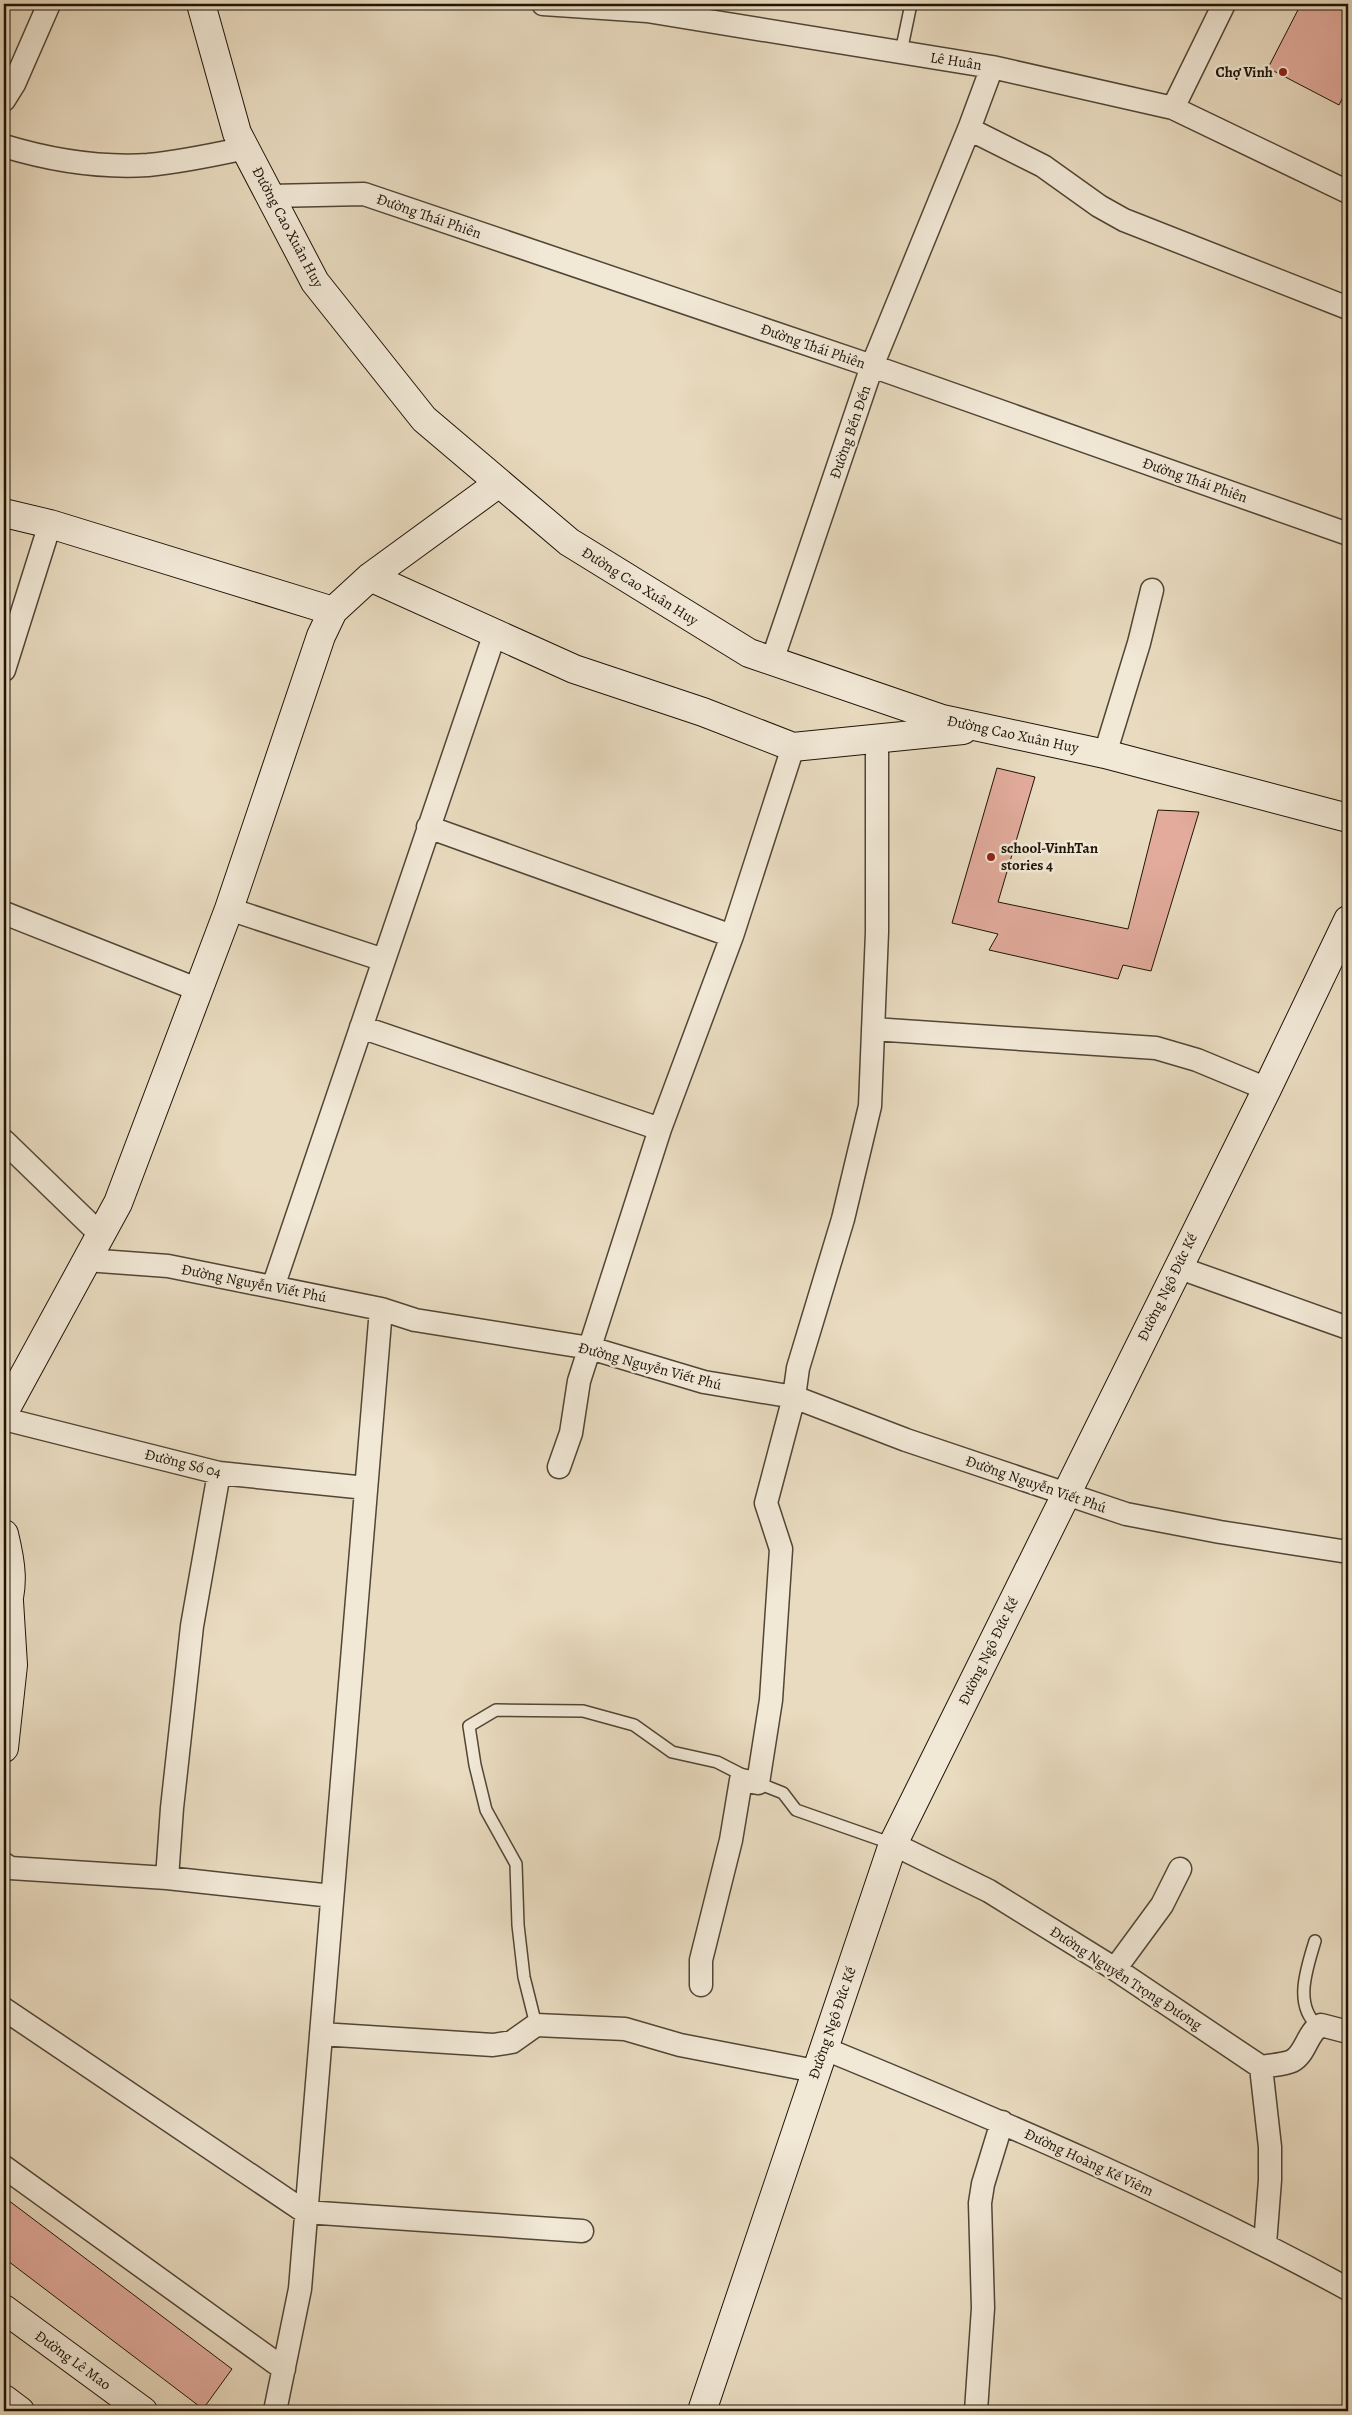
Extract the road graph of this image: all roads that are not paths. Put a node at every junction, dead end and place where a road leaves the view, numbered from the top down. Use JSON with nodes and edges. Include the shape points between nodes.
{"nodes":[{"id":1,"x":49,"y":4,"type":"edge"},
{"id":2,"x":201,"y":4,"type":"edge"},
{"id":3,"x":543,"y":4,"type":"edge"},
{"id":4,"x":911,"y":4,"type":"edge"},
{"id":5,"x":1224,"y":4,"type":"edge"},
{"id":6,"x":651,"y":8,"type":"edge"},
{"id":7,"x":901,"y":52,"type":"junction"},
{"id":8,"x":992,"y":67,"type":"junction"},
{"id":9,"x":4,"y":100,"type":"edge"},
{"id":10,"x":1173,"y":108,"type":"junction"},
{"id":11,"x":969,"y":129,"type":"junction"},
{"id":12,"x":4,"y":146,"type":"edge"},
{"id":13,"x":246,"y":148,"type":"junction"},
{"id":14,"x":1348,"y":192,"type":"edge"},
{"id":15,"x":270,"y":196,"type":"junction"},
{"id":16,"x":1348,"y":308,"type":"edge"},
{"id":17,"x":872,"y":366,"type":"junction"},
{"id":18,"x":500,"y":483,"type":"junction"},
{"id":19,"x":4,"y":513,"type":"edge"},
{"id":20,"x":50,"y":524,"type":"junction"},
{"id":21,"x":1348,"y":534,"type":"edge"},
{"id":22,"x":370,"y":577,"type":"junction"},
{"id":23,"x":1152,"y":590,"type":"dead end"},
{"id":24,"x":333,"y":611,"type":"junction"},
{"id":25,"x":495,"y":633,"type":"junction"},
{"id":26,"x":772,"y":661,"type":"junction"},
{"id":27,"x":4,"y":670,"type":"edge"},
{"id":28,"x":979,"y":728,"type":"junction"},
{"id":29,"x":878,"y":739,"type":"junction"},
{"id":30,"x":793,"y":747,"type":"junction"},
{"id":31,"x":1105,"y":754,"type":"junction"},
{"id":32,"x":1348,"y":818,"type":"edge"},
{"id":33,"x":428,"y":827,"type":"junction"},
{"id":34,"x":229,"y":909,"type":"junction"},
{"id":35,"x":4,"y":913,"type":"edge"},
{"id":36,"x":1346,"y":931,"type":"edge"},
{"id":37,"x":732,"y":936,"type":"junction"},
{"id":38,"x":384,"y":960,"type":"junction"},
{"id":39,"x":198,"y":990,"type":"junction"},
{"id":40,"x":361,"y":1027,"type":"junction"},
{"id":41,"x":873,"y":1030,"type":"junction"},
{"id":42,"x":1267,"y":1089,"type":"junction"},
{"id":43,"x":660,"y":1129,"type":"junction"},
{"id":44,"x":4,"y":1141,"type":"edge"},
{"id":45,"x":100,"y":1234,"type":"junction"},
{"id":46,"x":86,"y":1260,"type":"junction"},
{"id":47,"x":1178,"y":1267,"type":"junction"},
{"id":48,"x":273,"y":1287,"type":"junction"},
{"id":49,"x":381,"y":1309,"type":"junction"},
{"id":50,"x":1348,"y":1328,"type":"edge"},
{"id":51,"x":590,"y":1348,"type":"junction"},
{"id":52,"x":794,"y":1397,"type":"junction"},
{"id":53,"x":4,"y":1412,"type":"edge"},
{"id":54,"x":4,"y":1419,"type":"edge"},
{"id":55,"x":559,"y":1467,"type":"dead end"},
{"id":56,"x":219,"y":1473,"type":"junction"},
{"id":57,"x":366,"y":1488,"type":"junction"},
{"id":58,"x":1065,"y":1495,"type":"junction"},
{"id":59,"x":4,"y":1534,"type":"edge"},
{"id":60,"x":1348,"y":1538,"type":"edge"},
{"id":61,"x":1315,"y":1546,"type":"junction"},
{"id":62,"x":1348,"y":1552,"type":"edge"},
{"id":63,"x":7,"y":1608,"type":"edge"},
{"id":64,"x":4,"y":1748,"type":"edge"},
{"id":65,"x":758,"y":1783,"type":"junction"},
{"id":66,"x":893,"y":1844,"type":"junction"},
{"id":67,"x":4,"y":1864,"type":"edge"},
{"id":68,"x":1180,"y":1869,"type":"dead end"},
{"id":69,"x":167,"y":1878,"type":"junction"},
{"id":70,"x":332,"y":1896,"type":"junction"},
{"id":71,"x":1315,"y":1941,"type":"dead end"},
{"id":72,"x":1115,"y":1969,"type":"junction"},
{"id":73,"x":701,"y":1985,"type":"dead end"},
{"id":74,"x":4,"y":2010,"type":"edge"},
{"id":75,"x":536,"y":2025,"type":"junction"},
{"id":76,"x":1318,"y":2026,"type":"junction"},
{"id":77,"x":1348,"y":2032,"type":"edge"},
{"id":78,"x":321,"y":2034,"type":"junction"},
{"id":79,"x":819,"y":2060,"type":"junction"},
{"id":80,"x":1261,"y":2066,"type":"junction"},
{"id":81,"x":1002,"y":2122,"type":"junction"},
{"id":82,"x":4,"y":2167,"type":"edge"},
{"id":83,"x":305,"y":2212,"type":"junction"},
{"id":84,"x":582,"y":2231,"type":"dead end"},
{"id":85,"x":1265,"y":2244,"type":"junction"},
{"id":86,"x":1348,"y":2289,"type":"edge"},
{"id":87,"x":4,"y":2309,"type":"edge"},
{"id":88,"x":284,"y":2369,"type":"junction"},
{"id":89,"x":4,"y":2399,"type":"edge"},
{"id":90,"x":20,"y":2411,"type":"edge"},
{"id":91,"x":143,"y":2411,"type":"edge"},
{"id":92,"x":275,"y":2411,"type":"edge"},
{"id":93,"x":702,"y":2411,"type":"edge"},
{"id":94,"x":976,"y":2411,"type":"edge"}],
"edges":[{"from":1,"to":9,"type":"street"},
{"from":2,"to":13,"type":"street","name":"Đường Cao Xuân Huy","via":[[237,133]]},
{"from":3,"to":6,"type":"street","name":"Lê Huân"},
{"from":4,"to":7,"type":"lane"},
{"from":5,"to":10,"type":"street"},
{"from":6,"to":7,"type":"street","name":"Lê Huân"},
{"from":7,"to":8,"type":"street","name":"Lê Huân"},
{"from":8,"to":10,"type":"street","name":"Lê Huân"},
{"from":8,"to":11,"type":"street","name":"Đường Bến Đến"},
{"from":10,"to":14,"type":"street","name":"Lê Huân"},
{"from":11,"to":16,"type":"street","via":[[1043,166],[1124,220]]},
{"from":11,"to":17,"type":"street","name":"Đường Bến Đến"},
{"from":12,"to":13,"type":"street","via":[[49,159],[130,165],[179,161]]},
{"from":13,"to":15,"type":"street","name":"Đường Cao Xuân Huy"},
{"from":15,"to":17,"type":"street","name":"Đường Thái Phiên","via":[[364,194]]},
{"from":15,"to":18,"type":"street","name":"Đường Cao Xuân Huy","via":[[314,282],[424,418]]},
{"from":17,"to":21,"type":"street","name":"Đường Thái Phiên"},
{"from":17,"to":26,"type":"street","name":"Đường Bến Đến"},
{"from":18,"to":22,"type":"street"},
{"from":18,"to":26,"type":"street","name":"Đường Cao Xuân Huy","via":[[569,542],[749,653]]},
{"from":19,"to":20,"type":"street"},
{"from":20,"to":24,"type":"street"},
{"from":20,"to":27,"type":"street"},
{"from":22,"to":24,"type":"street"},
{"from":22,"to":25,"type":"street"},
{"from":23,"to":31,"type":"street"},
{"from":24,"to":34,"type":"street","via":[[321,636]]},
{"from":25,"to":30,"type":"street","via":[[574,668]]},
{"from":25,"to":33,"type":"street"},
{"from":26,"to":28,"type":"street","name":"Đường Cao Xuân Huy","via":[[942,719]]},
{"from":28,"to":29,"type":"street"},
{"from":28,"to":31,"type":"street","name":"Đường Cao Xuân Huy"},
{"from":29,"to":30,"type":"street"},
{"from":29,"to":41,"type":"street"},
{"from":30,"to":37,"type":"street"},
{"from":31,"to":32,"type":"street","name":"Đường Cao Xuân Huy"},
{"from":33,"to":37,"type":"street"},
{"from":33,"to":38,"type":"street"},
{"from":34,"to":38,"type":"street"},
{"from":34,"to":39,"type":"street"},
{"from":35,"to":39,"type":"street"},
{"from":36,"to":42,"type":"street","name":"Đường Ngô Đức Kế"},
{"from":37,"to":43,"type":"street"},
{"from":38,"to":40,"type":"street"},
{"from":39,"to":45,"type":"street","via":[[118,1203]]},
{"from":40,"to":43,"type":"street"},
{"from":40,"to":48,"type":"street"},
{"from":41,"to":42,"type":"street","via":[[1156,1048],[1197,1060]]},
{"from":41,"to":52,"type":"street","via":[[870,1106],[842,1219],[798,1368]]},
{"from":42,"to":47,"type":"street","name":"Đường Ngô Đức Kế"},
{"from":43,"to":51,"type":"street"},
{"from":44,"to":45,"type":"street"},
{"from":45,"to":46,"type":"street"},
{"from":46,"to":48,"type":"street","name":"Đường Nguyễn Viết Phú","via":[[168,1266]]},
{"from":46,"to":53,"type":"street"},
{"from":47,"to":50,"type":"street"},
{"from":47,"to":58,"type":"street","name":"Đường Ngô Đức Kế"},
{"from":48,"to":49,"type":"street","name":"Đường Nguyễn Viết Phú"},
{"from":49,"to":51,"type":"street","name":"Đường Nguyễn Viết Phú","via":[[415,1320]]},
{"from":49,"to":57,"type":"street"},
{"from":51,"to":52,"type":"street","name":"Đường Nguyễn Viết Phú","via":[[704,1382]]},
{"from":51,"to":55,"type":"street","via":[[579,1381],[571,1433]]},
{"from":52,"to":58,"type":"street","name":"Đường Nguyễn Viết Phú"},
{"from":52,"to":65,"type":"street","via":[[766,1503],[781,1549],[771,1700]]},
{"from":54,"to":56,"type":"street","name":"Đường Số 04"},
{"from":56,"to":57,"type":"street","name":"Đường Số 04"},
{"from":56,"to":69,"type":"street","via":[[192,1626]]},
{"from":57,"to":70,"type":"street"},
{"from":58,"to":61,"type":"street","name":"Đường Nguyễn Viết Phú","via":[[1126,1514]]},
{"from":58,"to":66,"type":"street","name":"Đường Ngô Đức Kế"},
{"from":59,"to":63,"type":"street","via":[[12,1565]]},
{"from":60,"to":61,"type":"street"},
{"from":61,"to":62,"type":"street","name":"Đường Nguyễn Viết Phú"},
{"from":63,"to":64,"type":"street","via":[[14,1665]]},
{"from":65,"to":66,"type":"lane","via":[[784,1792],[796,1810]]},
{"from":65,"to":73,"type":"street","via":[[741,1780],[731,1840],[701,1960]]},
{"from":65,"to":75,"type":"lane","via":[[717,1762],[672,1752],[634,1725],[583,1711],[496,1710],[470,1726],[474,1765],[486,1810],[516,1864],[524,1977]]},
{"from":66,"to":72,"type":"street","name":"Đường Nguyễn Trọng Đương","via":[[989,1891]]},
{"from":66,"to":79,"type":"street","name":"Đường Ngô Đức Kế"},
{"from":67,"to":69,"type":"street","via":[[10,1868]]},
{"from":68,"to":72,"type":"street","via":[[1162,1905]]},
{"from":69,"to":70,"type":"street"},
{"from":70,"to":78,"type":"street"},
{"from":71,"to":76,"type":"lane","via":[[1303,1981],[1306,2008]]},
{"from":72,"to":80,"type":"street","name":"Đường Nguyễn Trọng Đương"},
{"from":74,"to":83,"type":"street"},
{"from":75,"to":78,"type":"street","via":[[512,2042],[493,2045]]},
{"from":75,"to":79,"type":"street","name":"Đường Hoàng Kế Viêm","via":[[625,2029],[680,2045]]},
{"from":76,"to":77,"type":"street"},
{"from":76,"to":80,"type":"street","via":[[1297,2058],[1291,2062]]},
{"from":78,"to":83,"type":"street"},
{"from":79,"to":81,"type":"street","name":"Đường Hoàng Kế Viêm"},
{"from":79,"to":93,"type":"street","name":"Đường Ngô Đức Kế"},
{"from":80,"to":85,"type":"street","via":[[1270,2147]]},
{"from":81,"to":85,"type":"street","name":"Đường Hoàng Kế Viêm"},
{"from":81,"to":94,"type":"street","via":[[980,2203],[983,2308]]},
{"from":82,"to":88,"type":"street"},
{"from":83,"to":84,"type":"street"},
{"from":83,"to":88,"type":"street","via":[[300,2289]]},
{"from":85,"to":86,"type":"street","name":"Đường Hoàng Kế Viêm"},
{"from":87,"to":91,"type":"street","name":"Đường Lê Mao"},
{"from":88,"to":92,"type":"street"},
{"from":89,"to":90,"type":"street"}]}
